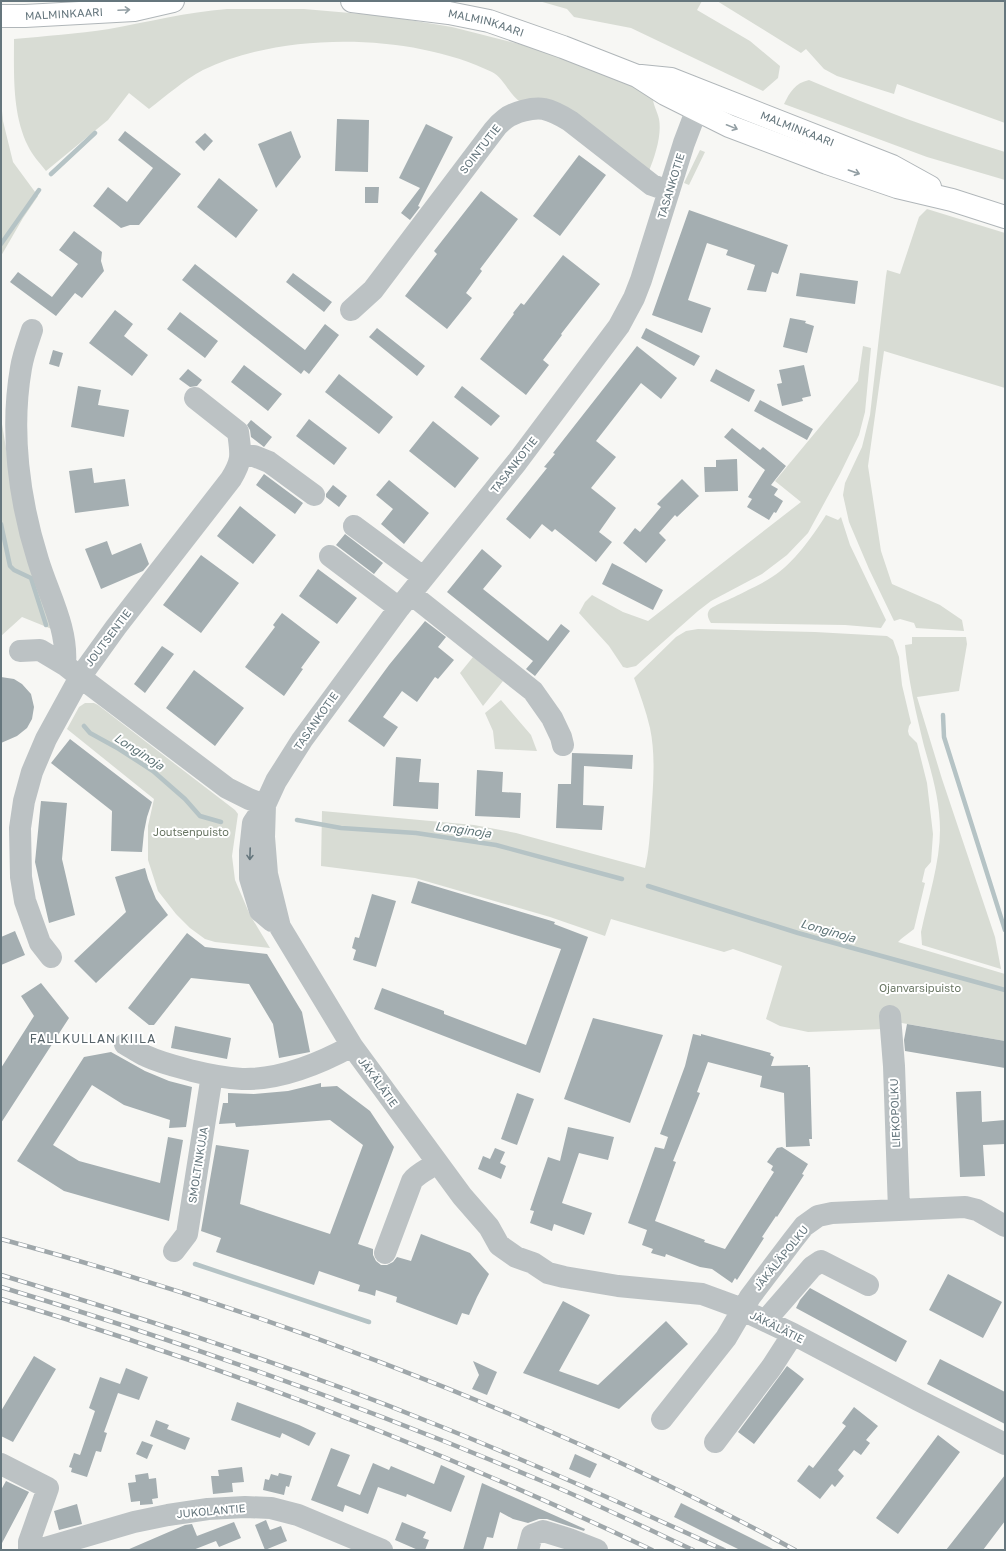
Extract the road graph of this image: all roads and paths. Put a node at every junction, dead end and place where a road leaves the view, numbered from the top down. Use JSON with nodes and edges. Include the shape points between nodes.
{"nodes":[{"id":1,"x":173,"y":1,"type":"edge"},
{"id":2,"x":352,"y":1,"type":"edge"},
{"id":3,"x":1,"y":16,"type":"edge"},
{"id":4,"x":700,"y":102,"type":"junction"},
{"id":5,"x":668,"y":191,"type":"junction"},
{"id":6,"x":1005,"y":217,"type":"edge"},
{"id":7,"x":351,"y":310,"type":"dead end"},
{"id":8,"x":32,"y":330,"type":"dead end"},
{"id":9,"x":195,"y":398,"type":"dead end"},
{"id":10,"x":241,"y":456,"type":"junction"},
{"id":11,"x":314,"y":495,"type":"dead end"},
{"id":12,"x":354,"y":526,"type":"dead end"},
{"id":13,"x":330,"y":556,"type":"dead end"},
{"id":14,"x":411,"y":593,"type":"junction"},
{"id":15,"x":20,"y":650,"type":"dead end"},
{"id":16,"x":72,"y":671,"type":"junction"},
{"id":17,"x":563,"y":745,"type":"dead end"},
{"id":18,"x":265,"y":805,"type":"junction"},
{"id":19,"x":51,"y":957,"type":"dead end"},
{"id":20,"x":890,"y":1016,"type":"dead end"},
{"id":21,"x":125,"y":1044,"type":"dead end"},
{"id":22,"x":352,"y":1046,"type":"junction"},
{"id":23,"x":212,"y":1075,"type":"junction"},
{"id":24,"x":437,"y":1163,"type":"junction"},
{"id":25,"x":899,"y":1210,"type":"junction"},
{"id":26,"x":1005,"y":1226,"type":"edge"},
{"id":27,"x":174,"y":1251,"type":"dead end"},
{"id":28,"x":385,"y":1253,"type":"dead end"},
{"id":29,"x":868,"y":1285,"type":"dead end"},
{"id":30,"x":742,"y":1310,"type":"junction"},
{"id":31,"x":765,"y":1321,"type":"junction"},
{"id":32,"x":793,"y":1334,"type":"junction"},
{"id":33,"x":662,"y":1419,"type":"dead end"},
{"id":34,"x":715,"y":1442,"type":"dead end"},
{"id":35,"x":1005,"y":1444,"type":"edge"},
{"id":36,"x":1,"y":1464,"type":"edge"},
{"id":37,"x":568,"y":1544,"type":"edge"},
{"id":38,"x":29,"y":1550,"type":"edge"},
{"id":39,"x":38,"y":1550,"type":"edge"},
{"id":40,"x":382,"y":1550,"type":"edge"},
{"id":41,"x":528,"y":1550,"type":"edge"},
{"id":42,"x":597,"y":1550,"type":"edge"}],
"edges":[{"from":3,"to":1,"type":"main road","name":"MALMINKAARI","one_way":true,"via":[[134,10]]},
{"from":2,"to":4,"type":"main road","name":"MALMINKAARI","via":[[449,13],[489,21],[637,76],[665,94]]},
{"from":4,"to":5,"type":"street","name":"TASANKOTIE"},
{"from":4,"to":6,"type":"main road","name":"MALMINKAARI","via":[[892,166],[952,200]]},
{"from":5,"to":7,"type":"street","name":"SOINTUTIE","via":[[652,186],[558,114],[544,109],[516,113],[504,119],[494,130],[373,290]]},
{"from":5,"to":14,"type":"street","name":"TASANKOTIE","via":[[641,280],[619,326],[518,462]]},
{"from":8,"to":16,"type":"street","via":[[22,366],[17,407],[18,452],[23,496],[31,539],[64,634],[66,653]]},
{"from":9,"to":10,"type":"street","via":[[238,432]]},
{"from":10,"to":11,"type":"street","via":[[254,456],[269,462]]},
{"from":10,"to":16,"type":"street","name":"JOUTSENTIE","via":[[239,466],[231,479],[116,627]]},
{"from":12,"to":14,"type":"street"},
{"from":13,"to":14,"type":"street"},
{"from":14,"to":17,"type":"street","via":[[533,691],[552,718]]},
{"from":14,"to":18,"type":"street","name":"TASANKOTIE","via":[[302,740],[272,787]]},
{"from":15,"to":16,"type":"street","via":[[40,650]]},
{"from":16,"to":18,"type":"street","name":"JOUTSENTIE","via":[[227,788]]},
{"from":16,"to":19,"type":"street","via":[[32,772],[20,828],[21,877],[25,901],[40,942]]},
{"from":18,"to":22,"type":"street","name":"JÄKÄLÄTIE","via":[[253,823],[250,851],[250,878],[260,911],[280,927]]},
{"from":20,"to":25,"type":"street","name":"LIEKOPOLKU"},
{"from":21,"to":23,"type":"street","via":[[146,1056]]},
{"from":22,"to":23,"type":"street","via":[[306,1068],[284,1074],[242,1079]]},
{"from":22,"to":24,"type":"street","name":"JÄKÄLÄTIE"},
{"from":23,"to":27,"type":"street","name":"SMOLTINKUJA","via":[[198,1209],[187,1234]]},
{"from":24,"to":28,"type":"street","via":[[412,1181]]},
{"from":24,"to":30,"type":"street","name":"JÄKÄLÄTIE","via":[[489,1227],[499,1245],[548,1273],[618,1286],[702,1294]]},
{"from":25,"to":26,"type":"street","name":"JÄKÄLÄPOLKU","via":[[965,1207],[977,1210]]},
{"from":25,"to":30,"type":"street","name":"JÄKÄLÄPOLKU","via":[[818,1216],[804,1226],[792,1240]]},
{"from":29,"to":31,"type":"street","via":[[822,1261],[812,1267]]},
{"from":30,"to":31,"type":"street","name":"JÄKÄLÄTIE"},
{"from":30,"to":33,"type":"street","name":"JÄKÄLÄPOLKU","via":[[726,1338]]},
{"from":31,"to":32,"type":"street","name":"JÄKÄLÄTIE"},
{"from":32,"to":34,"type":"street","via":[[771,1368]]},
{"from":32,"to":35,"type":"street","name":"JÄKÄLÄTIE"},
{"from":36,"to":38,"type":"street","via":[[48,1488],[29,1542]]},
{"from":37,"to":41,"type":"street","via":[[543,1531],[532,1535]]},
{"from":37,"to":42,"type":"street"},
{"from":39,"to":40,"type":"street","name":"JUKOLANTIE","via":[[152,1518],[208,1509],[245,1507],[271,1508],[298,1515]]}]}
